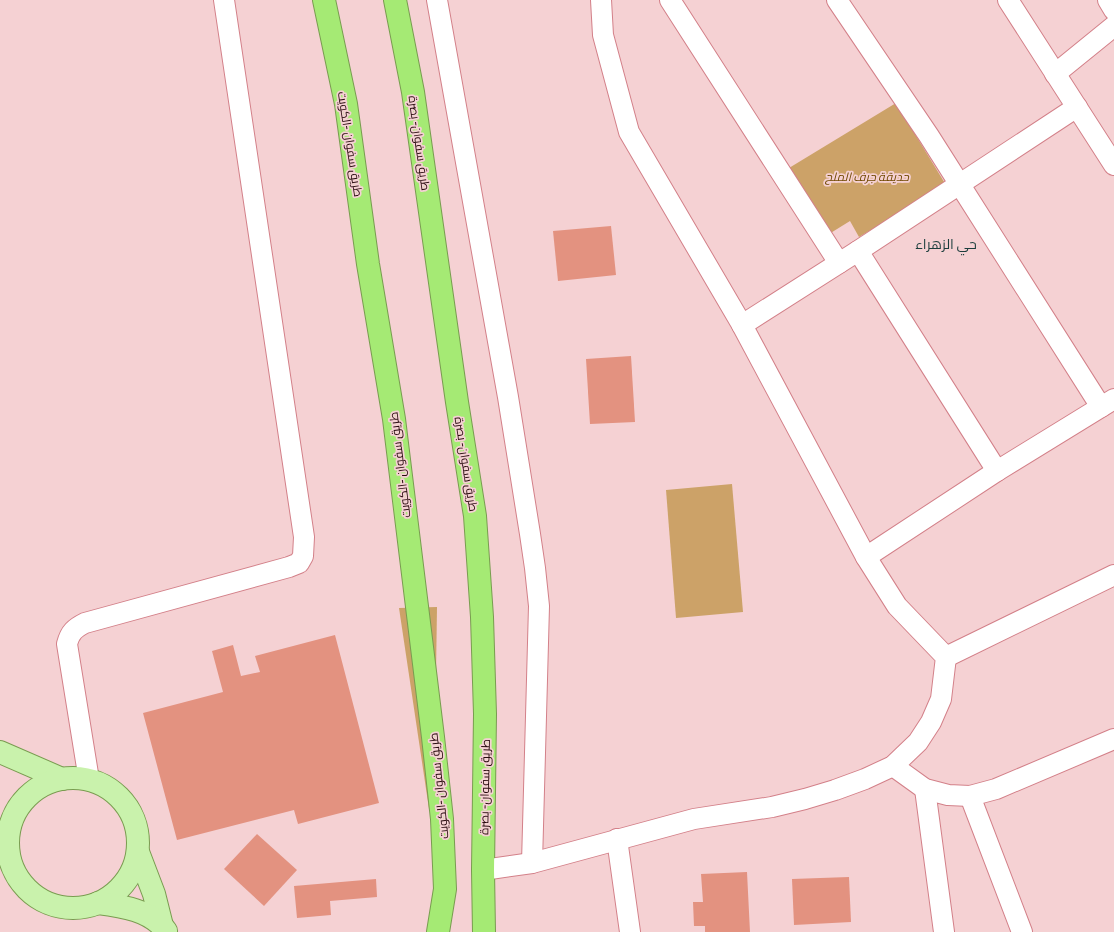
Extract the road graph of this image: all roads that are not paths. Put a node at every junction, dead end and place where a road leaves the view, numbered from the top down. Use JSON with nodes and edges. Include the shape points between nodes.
{"nodes":[{"id":1,"x":224,"y":0,"type":"edge"},
{"id":2,"x":324,"y":0,"type":"edge"},
{"id":3,"x":395,"y":0,"type":"edge"},
{"id":4,"x":437,"y":0,"type":"edge"},
{"id":5,"x":601,"y":0,"type":"edge"},
{"id":6,"x":670,"y":0,"type":"edge"},
{"id":7,"x":836,"y":0,"type":"edge"},
{"id":8,"x":1008,"y":0,"type":"edge"},
{"id":9,"x":1108,"y":0,"type":"edge"},
{"id":10,"x":1114,"y":10,"type":"edge"},
{"id":11,"x":1114,"y":26,"type":"edge"},
{"id":12,"x":1055,"y":74,"type":"junction"},
{"id":13,"x":1077,"y":107,"type":"junction"},
{"id":14,"x":1114,"y":164,"type":"edge"},
{"id":15,"x":960,"y":184,"type":"junction"},
{"id":16,"x":858,"y":251,"type":"junction"},
{"id":17,"x":839,"y":263,"type":"junction"},
{"id":18,"x":742,"y":325,"type":"junction"},
{"id":19,"x":1108,"y":403,"type":"edge"},
{"id":20,"x":997,"y":471,"type":"junction"},
{"id":21,"x":866,"y":557,"type":"junction"},
{"id":22,"x":1114,"y":575,"type":"edge"},
{"id":23,"x":946,"y":657,"type":"junction"},
{"id":24,"x":1114,"y":739,"type":"edge"},
{"id":25,"x":0,"y":752,"type":"edge"},
{"id":26,"x":893,"y":766,"type":"junction"},
{"id":27,"x":62,"y":779,"type":"junction"},
{"id":28,"x":89,"y":780,"type":"junction"},
{"id":29,"x":925,"y":789,"type":"junction"},
{"id":30,"x":970,"y":796,"type":"junction"},
{"id":31,"x":617,"y":840,"type":"junction"},
{"id":32,"x":4,"y":850,"type":"edge"},
{"id":33,"x":138,"y":852,"type":"junction"},
{"id":34,"x":532,"y":863,"type":"junction"},
{"id":35,"x":483,"y":870,"type":"junction"},
{"id":36,"x":98,"y":903,"type":"junction"},
{"id":37,"x":165,"y":929,"type":"edge"},
{"id":38,"x":438,"y":932,"type":"edge"},
{"id":39,"x":484,"y":932,"type":"edge"},
{"id":40,"x":630,"y":932,"type":"edge"},
{"id":41,"x":944,"y":932,"type":"edge"},
{"id":42,"x":1022,"y":932,"type":"edge"}],
"edges":[{"from":1,"to":28,"type":"street","via":[[304,537],[303,556],[299,563],[288,567],[85,623],[74,629],[67,644]]},
{"from":2,"to":38,"type":"highway","name":"طريق سفوان -الكويت","via":[[346,104],[368,264],[394,419],[433,737],[442,819],[445,889]]},
{"from":3,"to":35,"type":"highway","name":"طريق سفوان- بصرة","via":[[412,92],[475,516],[485,714]]},
{"from":4,"to":34,"type":"street","via":[[508,397],[535,568],[539,606]]},
{"from":5,"to":18,"type":"street","via":[[603,35],[629,132]]},
{"from":6,"to":17,"type":"street"},
{"from":7,"to":15,"type":"street"},
{"from":8,"to":12,"type":"street"},
{"from":9,"to":10,"type":"street"},
{"from":11,"to":12,"type":"street"},
{"from":12,"to":13,"type":"street"},
{"from":13,"to":14,"type":"street"},
{"from":13,"to":15,"type":"street"},
{"from":15,"to":16,"type":"street"},
{"from":15,"to":19,"type":"street"},
{"from":16,"to":17,"type":"street"},
{"from":16,"to":20,"type":"street"},
{"from":17,"to":18,"type":"street"},
{"from":18,"to":21,"type":"street"},
{"from":19,"to":20,"type":"street"},
{"from":20,"to":21,"type":"street"},
{"from":21,"to":23,"type":"street","via":[[897,606]]},
{"from":22,"to":23,"type":"street"},
{"from":23,"to":26,"type":"street","via":[[941,699],[931,722],[918,742]]},
{"from":24,"to":30,"type":"street","via":[[996,789]]},
{"from":25,"to":27,"type":"main road"},
{"from":26,"to":29,"type":"street"},
{"from":26,"to":31,"type":"street","via":[[843,787],[805,799],[772,807],[694,819]]},
{"from":27,"to":28,"type":"main road"},
{"from":27,"to":32,"type":"main road","via":[[39,788],[20,805]]},
{"from":28,"to":33,"type":"main road","via":[[113,792],[123,802],[136,825]]},
{"from":29,"to":30,"type":"street","via":[[948,795]]},
{"from":29,"to":41,"type":"street"},
{"from":30,"to":42,"type":"street"},
{"from":31,"to":34,"type":"street"},
{"from":31,"to":40,"type":"street"},
{"from":32,"to":36,"type":"main road","via":[[23,884],[41,899],[63,907],[75,908]]},
{"from":33,"to":36,"type":"main road","via":[[128,877],[115,892]]},
{"from":33,"to":37,"type":"main road"},
{"from":34,"to":35,"type":"street"},
{"from":35,"to":39,"type":"highway","name":"طريق سفوان- بصرة"},
{"from":36,"to":37,"type":"main road","via":[[122,906],[144,913]]}]}
